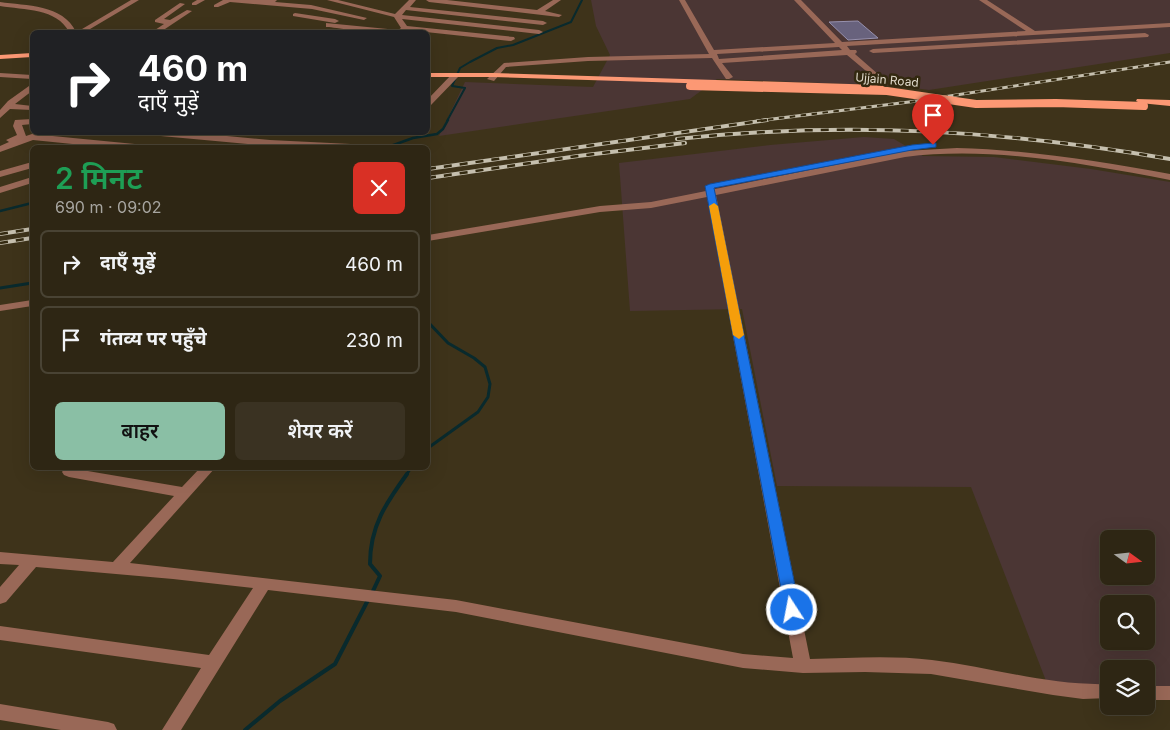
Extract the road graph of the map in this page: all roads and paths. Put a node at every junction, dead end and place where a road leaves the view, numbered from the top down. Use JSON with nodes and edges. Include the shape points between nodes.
{"nodes":[{"id":1,"x":136,"y":0,"type":"edge"},
{"id":2,"x":202,"y":0,"type":"edge"},
{"id":3,"x":230,"y":0,"type":"edge"},
{"id":4,"x":323,"y":0,"type":"edge"},
{"id":5,"x":330,"y":0,"type":"edge"},
{"id":6,"x":413,"y":0,"type":"edge"},
{"id":7,"x":429,"y":0,"type":"edge"},
{"id":8,"x":480,"y":0,"type":"edge"},
{"id":9,"x":558,"y":0,"type":"edge"},
{"id":10,"x":682,"y":0,"type":"edge"},
{"id":11,"x":797,"y":0,"type":"edge"},
{"id":12,"x":982,"y":0,"type":"edge"},
{"id":13,"x":498,"y":1,"type":"edge"},
{"id":14,"x":177,"y":2,"type":"edge"},
{"id":15,"x":251,"y":2,"type":"junction"},
{"id":16,"x":269,"y":2,"type":"edge"},
{"id":17,"x":366,"y":3,"type":"edge"},
{"id":18,"x":194,"y":4,"type":"dead end"},
{"id":19,"x":285,"y":5,"type":"junction"},
{"id":20,"x":387,"y":5,"type":"dead end"},
{"id":21,"x":0,"y":6,"type":"edge"},
{"id":22,"x":216,"y":6,"type":"dead end"},
{"id":23,"x":396,"y":6,"type":"dead end"},
{"id":24,"x":521,"y":6,"type":"junction"},
{"id":25,"x":405,"y":7,"type":"junction"},
{"id":26,"x":310,"y":8,"type":"junction"},
{"id":27,"x":238,"y":9,"type":"dead end"},
{"id":28,"x":250,"y":10,"type":"dead end"},
{"id":29,"x":189,"y":11,"type":"dead end"},
{"id":30,"x":538,"y":12,"type":"junction"},
{"id":31,"x":268,"y":14,"type":"dead end"},
{"id":32,"x":559,"y":15,"type":"dead end"},
{"id":33,"x":396,"y":16,"type":"junction"},
{"id":34,"x":364,"y":18,"type":"dead end"},
{"id":35,"x":172,"y":22,"type":"junction"},
{"id":36,"x":543,"y":22,"type":"dead end"},
{"id":37,"x":1170,"y":25,"type":"edge"},
{"id":38,"x":405,"y":28,"type":"junction"},
{"id":39,"x":64,"y":30,"type":"edge"},
{"id":40,"x":71,"y":30,"type":"edge"},
{"id":41,"x":84,"y":30,"type":"edge"},
{"id":42,"x":160,"y":30,"type":"edge"},
{"id":43,"x":379,"y":30,"type":"edge"},
{"id":44,"x":402,"y":30,"type":"edge"},
{"id":45,"x":424,"y":30,"type":"edge"},
{"id":46,"x":430,"y":31,"type":"edge"},
{"id":47,"x":539,"y":32,"type":"dead end"},
{"id":48,"x":1033,"y":33,"type":"junction"},
{"id":49,"x":1170,"y":33,"type":"edge"},
{"id":50,"x":511,"y":39,"type":"dead end"},
{"id":51,"x":1045,"y":41,"type":"junction"},
{"id":52,"x":840,"y":44,"type":"junction"},
{"id":53,"x":848,"y":52,"type":"junction"},
{"id":54,"x":714,"y":56,"type":"junction"},
{"id":55,"x":1,"y":57,"type":"edge"},
{"id":56,"x":30,"y":57,"type":"edge"},
{"id":57,"x":0,"y":75,"type":"edge"},
{"id":58,"x":430,"y":75,"type":"edge"},
{"id":59,"x":455,"y":76,"type":"junction"},
{"id":60,"x":30,"y":77,"type":"edge"},
{"id":61,"x":492,"y":77,"type":"junction"},
{"id":62,"x":504,"y":77,"type":"junction"},
{"id":63,"x":729,"y":78,"type":"dead end"},
{"id":64,"x":884,"y":84,"type":"dead end"},
{"id":65,"x":30,"y":91,"type":"edge"},
{"id":66,"x":430,"y":101,"type":"edge"},
{"id":67,"x":1142,"y":104,"type":"junction"},
{"id":68,"x":1170,"y":105,"type":"edge"},
{"id":69,"x":8,"y":106,"type":"junction"},
{"id":70,"x":30,"y":108,"type":"edge"},
{"id":71,"x":0,"y":115,"type":"edge"},
{"id":72,"x":30,"y":122,"type":"edge"},
{"id":73,"x":155,"y":135,"type":"edge"},
{"id":74,"x":177,"y":135,"type":"edge"},
{"id":75,"x":279,"y":135,"type":"edge"},
{"id":76,"x":0,"y":143,"type":"edge"},
{"id":77,"x":268,"y":144,"type":"edge"},
{"id":78,"x":121,"y":145,"type":"edge"},
{"id":79,"x":145,"y":145,"type":"edge"},
{"id":80,"x":294,"y":145,"type":"edge"},
{"id":81,"x":0,"y":149,"type":"edge"},
{"id":82,"x":30,"y":166,"type":"edge"},
{"id":83,"x":0,"y":174,"type":"edge"},
{"id":84,"x":1170,"y":175,"type":"edge"},
{"id":85,"x":30,"y":181,"type":"edge"},
{"id":86,"x":710,"y":189,"type":"junction"},
{"id":87,"x":0,"y":190,"type":"edge"},
{"id":88,"x":430,"y":232,"type":"edge"},
{"id":89,"x":430,"y":238,"type":"edge"},
{"id":90,"x":30,"y":294,"type":"edge"},
{"id":91,"x":0,"y":300,"type":"edge"},
{"id":92,"x":30,"y":303,"type":"edge"},
{"id":93,"x":0,"y":308,"type":"edge"},
{"id":94,"x":206,"y":470,"type":"edge"},
{"id":95,"x":69,"y":472,"type":"dead end"},
{"id":96,"x":185,"y":493,"type":"junction"},
{"id":97,"x":0,"y":558,"type":"edge"},
{"id":98,"x":32,"y":562,"type":"junction"},
{"id":99,"x":117,"y":568,"type":"junction"},
{"id":100,"x":264,"y":584,"type":"junction"},
{"id":101,"x":0,"y":598,"type":"edge"},
{"id":102,"x":0,"y":633,"type":"edge"},
{"id":103,"x":213,"y":663,"type":"junction"},
{"id":104,"x":803,"y":666,"type":"junction"},
{"id":105,"x":1100,"y":691,"type":"edge"},
{"id":106,"x":1155,"y":693,"type":"edge"},
{"id":107,"x":1170,"y":693,"type":"edge"},
{"id":108,"x":0,"y":712,"type":"edge"},
{"id":109,"x":108,"y":730,"type":"edge"},
{"id":110,"x":171,"y":730,"type":"edge"}],
"edges":[{"from":1,"to":41,"type":"street"},
{"from":2,"to":18,"type":"street"},
{"from":3,"to":15,"type":"street"},
{"from":3,"to":22,"type":"street"},
{"from":4,"to":26,"type":"street"},
{"from":5,"to":17,"type":"street"},
{"from":6,"to":25,"type":"street"},
{"from":7,"to":24,"type":"street"},
{"from":8,"to":13,"type":"street"},
{"from":9,"to":30,"type":"street"},
{"from":10,"to":54,"type":"street"},
{"from":11,"to":52,"type":"street"},
{"from":12,"to":48,"type":"street"},
{"from":13,"to":24,"type":"street"},
{"from":14,"to":35,"type":"street","via":[[156,20]]},
{"from":15,"to":16,"type":"street"},
{"from":15,"to":27,"type":"street"},
{"from":16,"to":19,"type":"street"},
{"from":16,"to":28,"type":"street"},
{"from":17,"to":20,"type":"street"},
{"from":17,"to":33,"type":"street"},
{"from":19,"to":26,"type":"street"},
{"from":19,"to":31,"type":"street"},
{"from":21,"to":39,"type":"street","via":[[49,16]]},
{"from":21,"to":40,"type":"street","via":[[56,14]]},
{"from":23,"to":25,"type":"street"},
{"from":24,"to":30,"type":"street"},
{"from":25,"to":33,"type":"street"},
{"from":25,"to":36,"type":"street"},
{"from":26,"to":34,"type":"street"},
{"from":26,"to":43,"type":"street","via":[[293,16],[337,22],[328,25]]},
{"from":29,"to":35,"type":"street"},
{"from":30,"to":32,"type":"street"},
{"from":33,"to":38,"type":"street"},
{"from":33,"to":47,"type":"street"},
{"from":35,"to":42,"type":"street"},
{"from":37,"to":48,"type":"street"},
{"from":38,"to":44,"type":"street"},
{"from":38,"to":45,"type":"street"},
{"from":46,"to":50,"type":"street"},
{"from":48,"to":51,"type":"street"},
{"from":48,"to":52,"type":"street"},
{"from":49,"to":51,"type":"street"},
{"from":51,"to":53,"type":"street"},
{"from":52,"to":53,"type":"street"},
{"from":52,"to":54,"type":"street"},
{"from":53,"to":54,"type":"street"},
{"from":53,"to":64,"type":"street"},
{"from":54,"to":61,"type":"street","via":[[504,65]]},
{"from":54,"to":63,"type":"street"},
{"from":55,"to":56,"type":"main road"},
{"from":57,"to":60,"type":"street"},
{"from":58,"to":59,"type":"main road"},
{"from":59,"to":61,"type":"main road"},
{"from":59,"to":66,"type":"street"},
{"from":61,"to":62,"type":"main road"},
{"from":62,"to":67,"type":"main road","name":"Ujjain Road","bridge":true,"via":[[887,91],[976,104]]},
{"from":62,"to":67,"type":"main road","bridge":true,"via":[[881,86],[988,101],[1064,98]]},
{"from":65,"to":69,"type":"street"},
{"from":67,"to":68,"type":"main road","name":"Ujjain Road"},
{"from":69,"to":70,"type":"street"},
{"from":69,"to":71,"type":"street"},
{"from":72,"to":76,"type":"street","via":[[18,122],[22,136]]},
{"from":73,"to":79,"type":"street"},
{"from":74,"to":77,"type":"street"},
{"from":75,"to":77,"type":"street"},
{"from":77,"to":80,"type":"street"},
{"from":78,"to":81,"type":"street","via":[[32,137]]},
{"from":82,"to":83,"type":"street"},
{"from":84,"to":86,"type":"street","via":[[1096,161],[933,145]]},
{"from":85,"to":87,"type":"street"},
{"from":86,"to":88,"type":"street","via":[[639,201],[550,210]]},
{"from":86,"to":89,"type":"street","via":[[651,205],[600,209]]},
{"from":86,"to":104,"type":"street"},
{"from":90,"to":91,"type":"street"},
{"from":92,"to":93,"type":"street"},
{"from":94,"to":96,"type":"street"},
{"from":95,"to":96,"type":"street"},
{"from":96,"to":99,"type":"street"},
{"from":97,"to":98,"type":"street"},
{"from":98,"to":99,"type":"street"},
{"from":98,"to":101,"type":"street"},
{"from":99,"to":100,"type":"street"},
{"from":100,"to":103,"type":"street"},
{"from":100,"to":104,"type":"street","via":[[456,606],[743,661]]},
{"from":102,"to":103,"type":"street"},
{"from":103,"to":110,"type":"street"},
{"from":104,"to":105,"type":"street","via":[[931,667],[1053,688]]},
{"from":106,"to":107,"type":"street"},
{"from":108,"to":109,"type":"street"}]}
